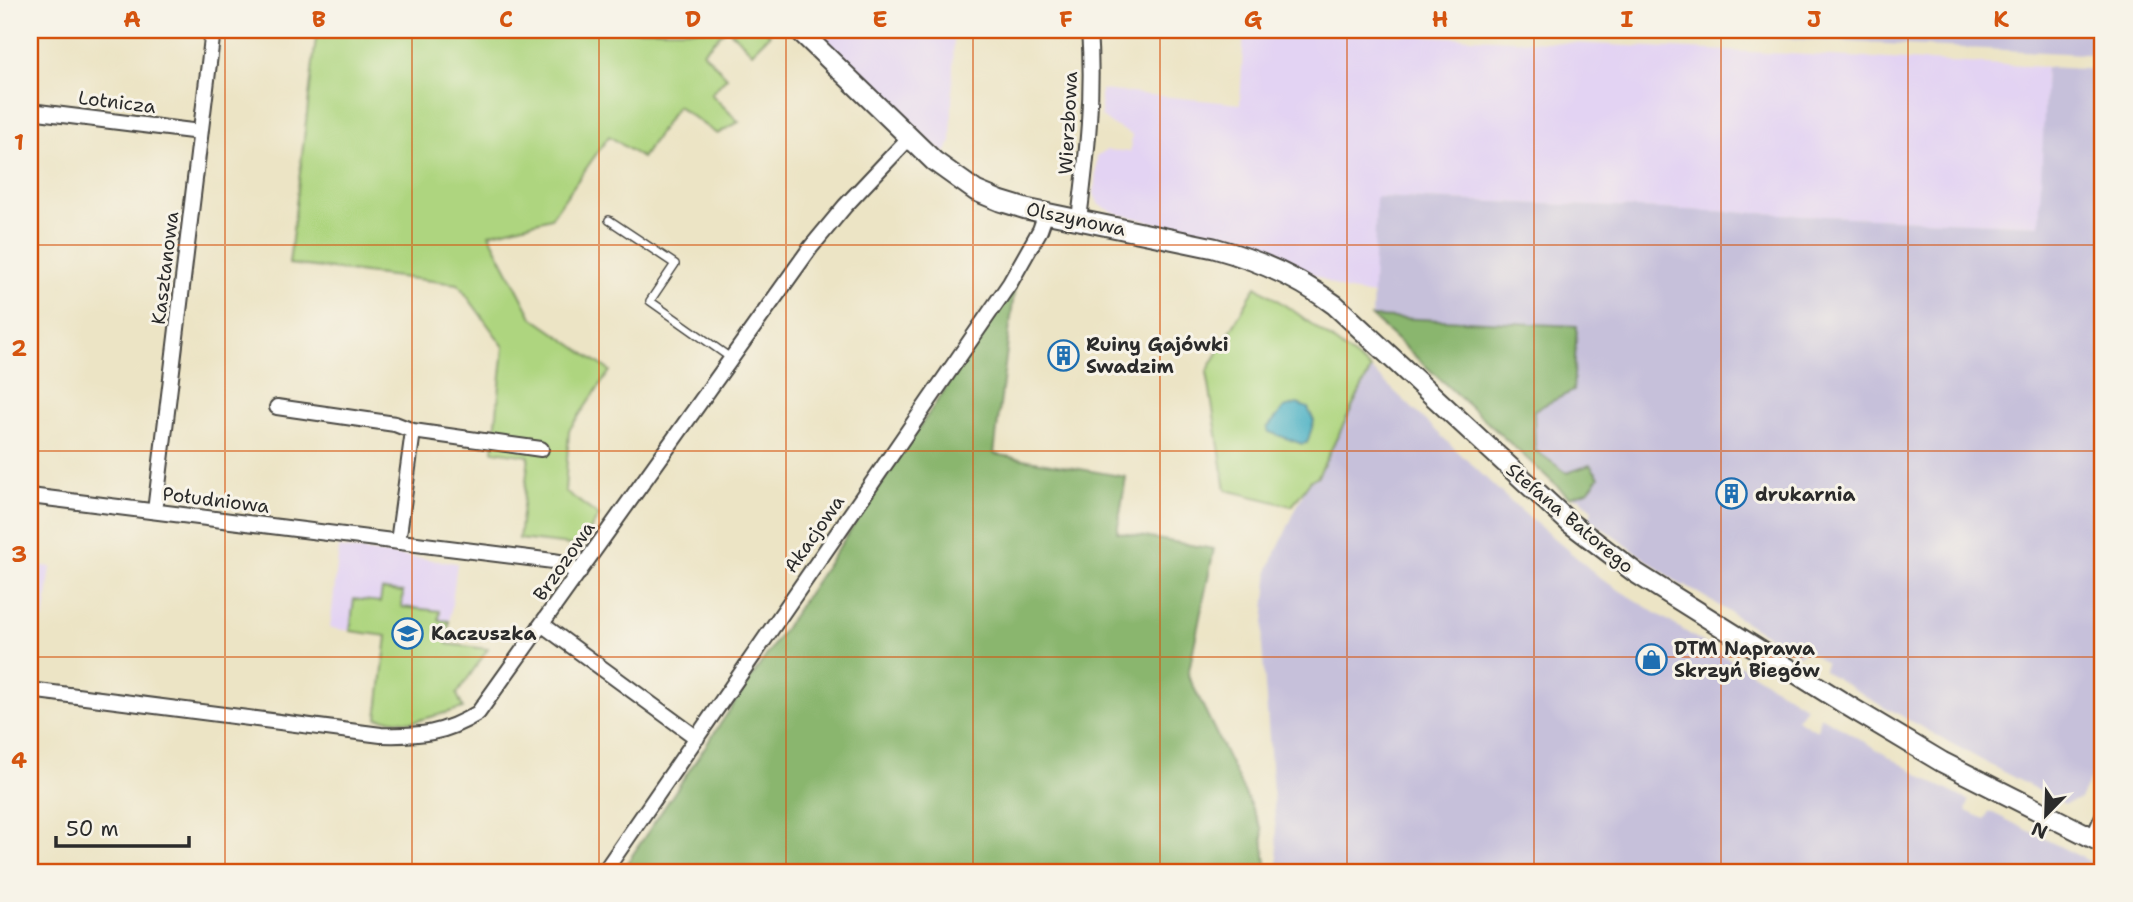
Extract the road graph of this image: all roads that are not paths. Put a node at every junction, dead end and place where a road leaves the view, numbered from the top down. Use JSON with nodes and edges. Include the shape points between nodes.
{"nodes":[{"id":1,"x":213,"y":30,"type":"edge"},
{"id":2,"x":799,"y":30,"type":"edge"},
{"id":3,"x":1088,"y":30,"type":"edge"},
{"id":4,"x":30,"y":111,"type":"edge"},
{"id":5,"x":200,"y":132,"type":"junction"},
{"id":6,"x":909,"y":138,"type":"junction"},
{"id":7,"x":1046,"y":213,"type":"junction"},
{"id":8,"x":1079,"y":219,"type":"junction"},
{"id":9,"x":609,"y":220,"type":"dead end"},
{"id":10,"x":1385,"y":353,"type":"joint"},
{"id":11,"x":732,"y":359,"type":"junction"},
{"id":12,"x":277,"y":407,"type":"dead end"},
{"id":13,"x":413,"y":431,"type":"junction"},
{"id":14,"x":541,"y":449,"type":"dead end"},
{"id":15,"x":30,"y":496,"type":"edge"},
{"id":16,"x":155,"y":512,"type":"junction"},
{"id":17,"x":398,"y":542,"type":"junction"},
{"id":18,"x":579,"y":573,"type":"junction"},
{"id":19,"x":543,"y":625,"type":"junction"},
{"id":20,"x":30,"y":690,"type":"edge"},
{"id":21,"x":697,"y":738,"type":"junction"},
{"id":22,"x":2103,"y":816,"type":"edge"},
{"id":23,"x":2098,"y":840,"type":"edge"},
{"id":24,"x":604,"y":872,"type":"edge"}],
"edges":[{"from":1,"to":5,"type":"street","name":"Kasztanowa"},
{"from":2,"to":6,"type":"street","name":"Olszynowa"},
{"from":3,"to":8,"type":"street","name":"Wierzbowa","via":[[1089,132]]},
{"from":4,"to":5,"type":"street","name":"Lotnicza"},
{"from":5,"to":16,"type":"street","name":"Kasztanowa"},
{"from":6,"to":7,"type":"street","name":"Olszynowa","via":[[976,191]]},
{"from":6,"to":11,"type":"street","name":"Brzozowa","via":[[811,247]]},
{"from":7,"to":8,"type":"street","name":"Olszynowa"},
{"from":7,"to":21,"type":"street","name":"Akacjowa","via":[[1010,283]]},
{"from":8,"to":10,"type":"street","name":"Olszynowa","via":[[1214,248],[1273,268],[1335,305]]},
{"from":9,"to":11,"type":"lane","via":[[675,264],[650,301]]},
{"from":10,"to":23,"type":"street","name":"Stefana Batorego","via":[[1570,523],[1636,573],[1942,762]]},
{"from":11,"to":18,"type":"street","name":"Brzozowa"},
{"from":12,"to":13,"type":"street","via":[[395,424]]},
{"from":13,"to":14,"type":"street"},
{"from":13,"to":17,"type":"street"},
{"from":15,"to":16,"type":"street","name":"Południowa"},
{"from":16,"to":17,"type":"street","name":"Południowa"},
{"from":17,"to":18,"type":"street","name":"Południowa","via":[[559,562]]},
{"from":18,"to":19,"type":"street","name":"Brzozowa"},
{"from":19,"to":20,"type":"street","name":"Brzozowa","via":[[478,713],[434,733],[381,735]]},
{"from":19,"to":21,"type":"street"},
{"from":21,"to":24,"type":"street","name":"Akacjowa"},
{"from":22,"to":23,"type":"street"}]}
